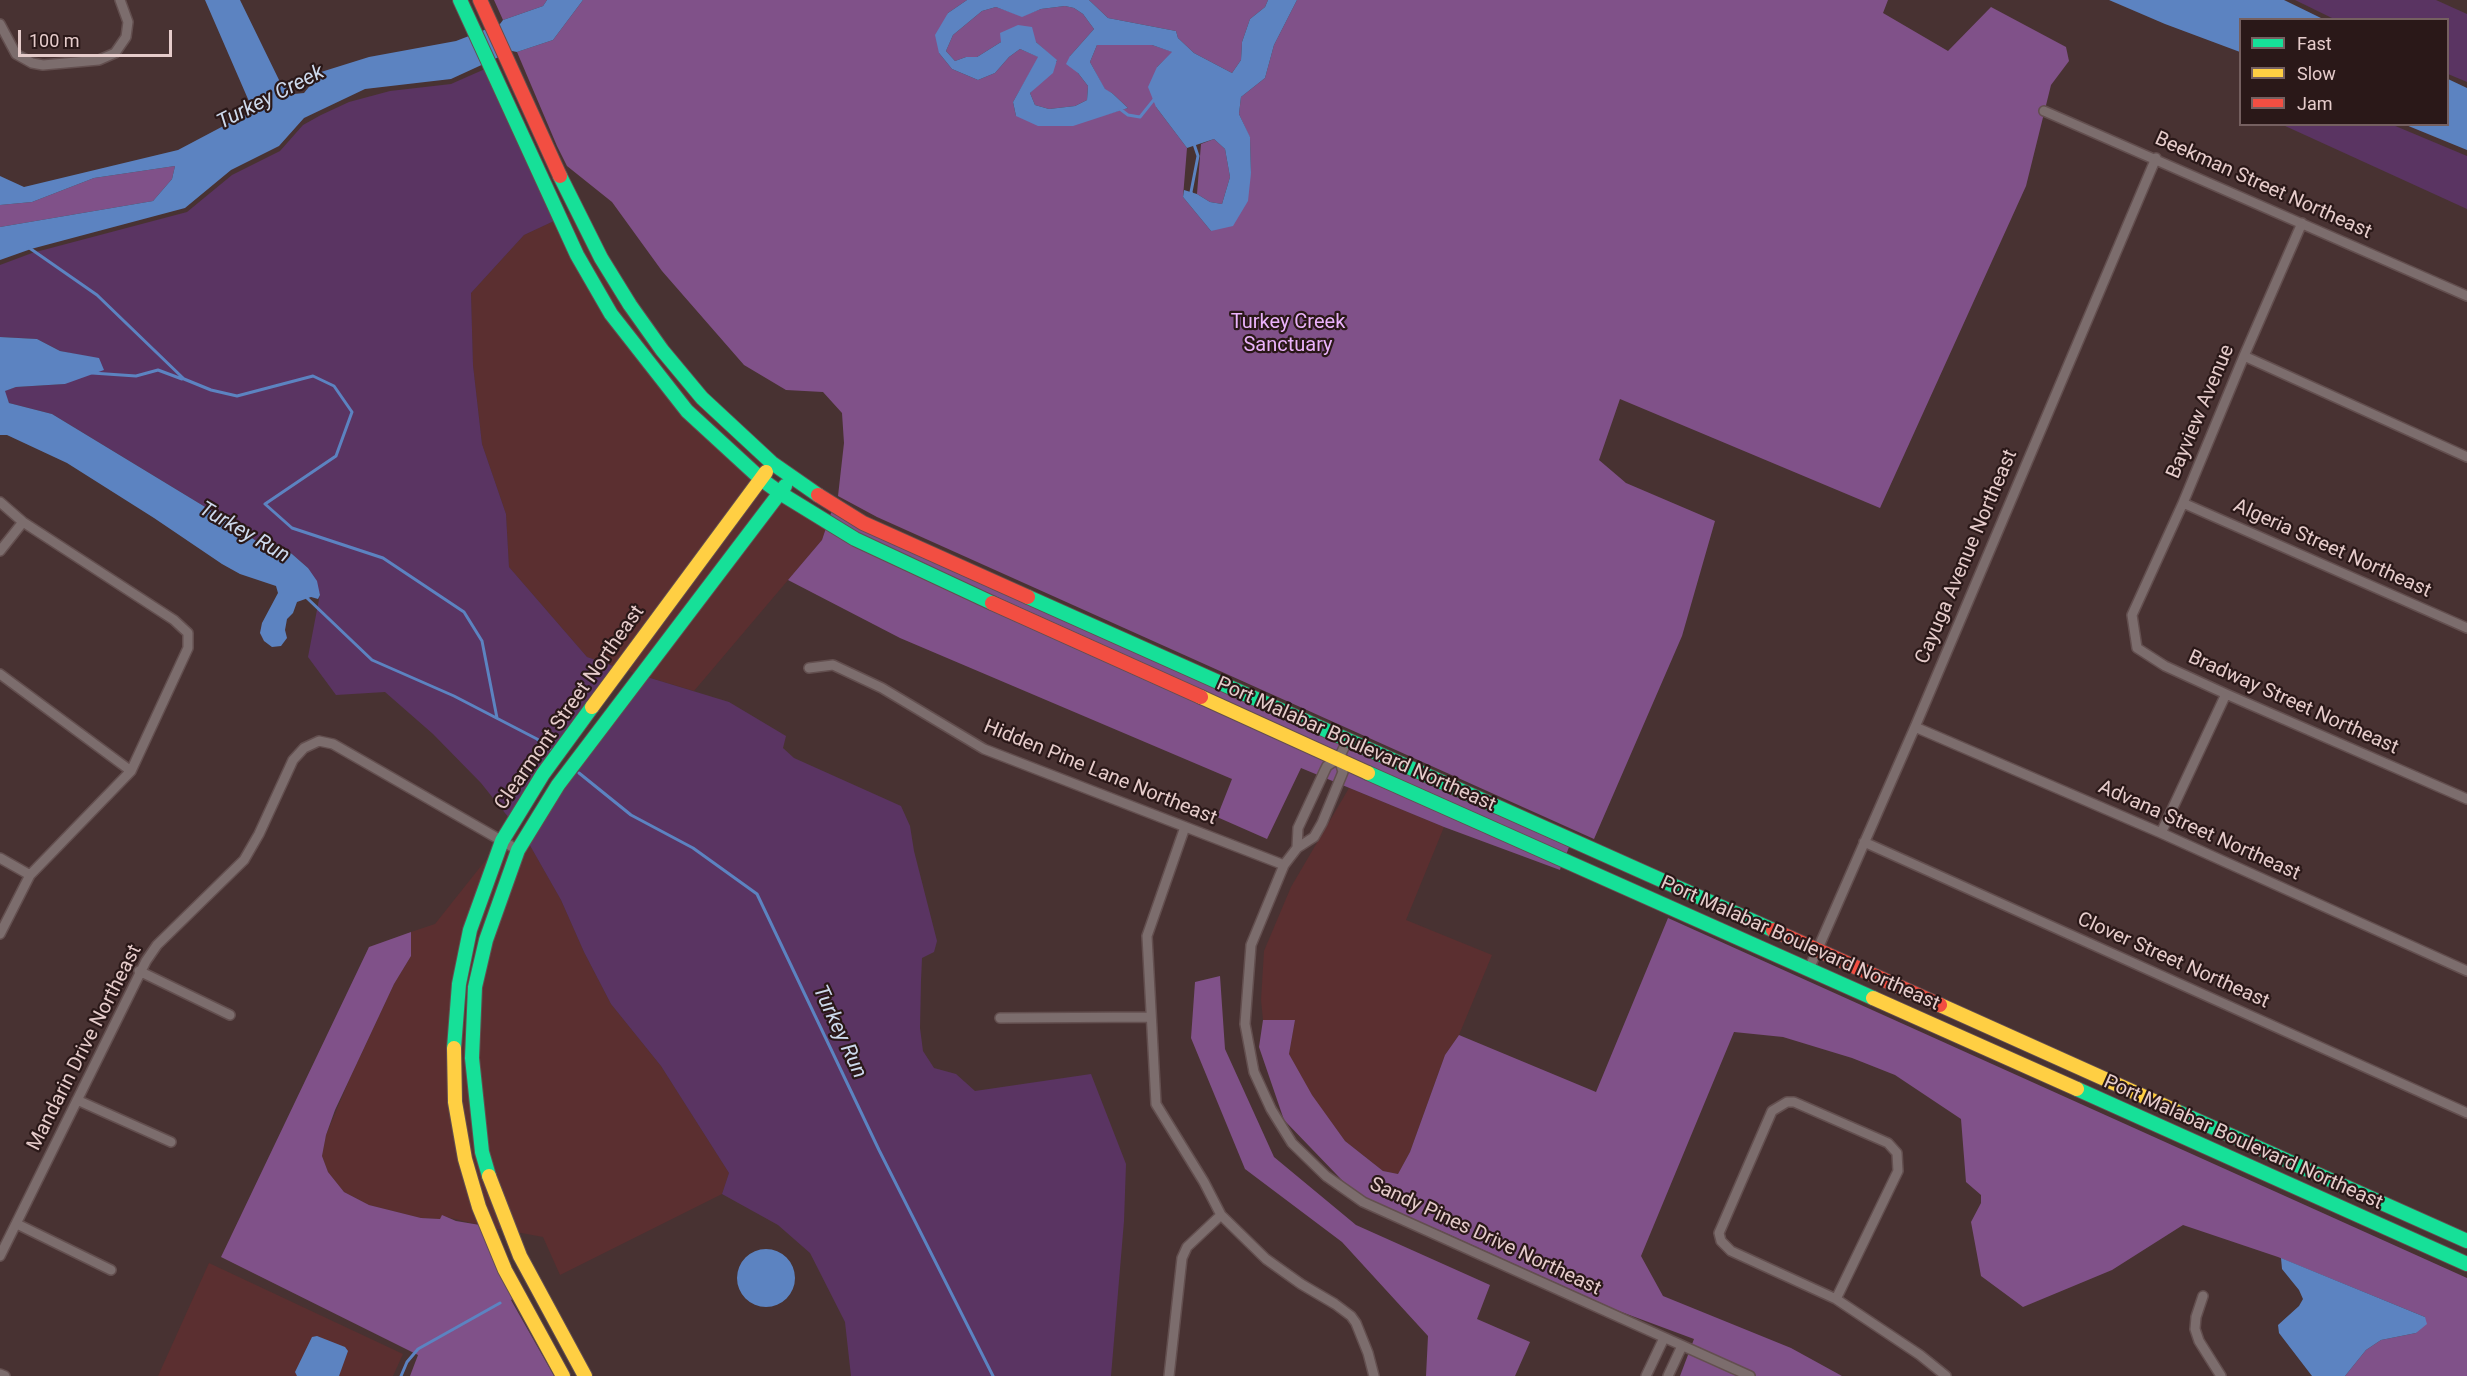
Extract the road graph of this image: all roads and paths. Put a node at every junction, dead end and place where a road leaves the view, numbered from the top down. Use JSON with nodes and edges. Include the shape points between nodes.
{"nodes":[{"id":1,"x":120,"y":0,"type":"edge"},
{"id":2,"x":480,"y":1,"type":"edge"},
{"id":3,"x":462,"y":5,"type":"edge"},
{"id":4,"x":0,"y":24,"type":"edge"},
{"id":5,"x":2044,"y":111,"type":"dead end"},
{"id":6,"x":2156,"y":158,"type":"junction"},
{"id":7,"x":2302,"y":224,"type":"junction"},
{"id":8,"x":2467,"y":296,"type":"edge"},
{"id":9,"x":630,"y":305,"type":"junction"},
{"id":10,"x":611,"y":314,"type":"junction"},
{"id":11,"x":2244,"y":356,"type":"junction"},
{"id":12,"x":702,"y":398,"type":"junction"},
{"id":13,"x":687,"y":411,"type":"junction"},
{"id":14,"x":2467,"y":457,"type":"edge"},
{"id":15,"x":772,"y":464,"type":"junction"},
{"id":16,"x":792,"y":478,"type":"junction"},
{"id":17,"x":761,"y":479,"type":"junction"},
{"id":18,"x":780,"y":492,"type":"junction"},
{"id":19,"x":0,"y":501,"type":"edge"},
{"id":20,"x":2183,"y":503,"type":"junction"},
{"id":21,"x":23,"y":522,"type":"junction"},
{"id":22,"x":0,"y":550,"type":"edge"},
{"id":23,"x":2133,"y":615,"type":"joint"},
{"id":24,"x":2467,"y":628,"type":"edge"},
{"id":25,"x":809,"y":668,"type":"dead end"},
{"id":26,"x":0,"y":674,"type":"edge"},
{"id":27,"x":2226,"y":694,"type":"junction"},
{"id":28,"x":1915,"y":727,"type":"junction"},
{"id":29,"x":1348,"y":739,"type":"junction"},
{"id":30,"x":1339,"y":758,"type":"junction"},
{"id":31,"x":130,"y":771,"type":"junction"},
{"id":32,"x":2467,"y":799,"type":"edge"},
{"id":33,"x":1185,"y":826,"type":"junction"},
{"id":34,"x":2161,"y":833,"type":"junction"},
{"id":35,"x":502,"y":841,"type":"junction"},
{"id":36,"x":1864,"y":842,"type":"junction"},
{"id":37,"x":1297,"y":848,"type":"junction"},
{"id":38,"x":518,"y":850,"type":"junction"},
{"id":39,"x":0,"y":858,"type":"edge"},
{"id":40,"x":1284,"y":865,"type":"junction"},
{"id":41,"x":30,"y":875,"type":"junction"},
{"id":42,"x":1677,"y":888,"type":"junction"},
{"id":43,"x":1670,"y":908,"type":"junction"},
{"id":44,"x":0,"y":933,"type":"edge"},
{"id":45,"x":1818,"y":950,"type":"junction"},
{"id":46,"x":1809,"y":969,"type":"junction"},
{"id":47,"x":2467,"y":971,"type":"edge"},
{"id":48,"x":139,"y":972,"type":"junction"},
{"id":49,"x":230,"y":1015,"type":"dead end"},
{"id":50,"x":1151,"y":1017,"type":"junction"},
{"id":51,"x":1000,"y":1018,"type":"dead end"},
{"id":52,"x":77,"y":1100,"type":"junction"},
{"id":53,"x":2467,"y":1113,"type":"edge"},
{"id":54,"x":171,"y":1142,"type":"dead end"},
{"id":55,"x":1221,"y":1215,"type":"junction"},
{"id":56,"x":17,"y":1224,"type":"junction"},
{"id":57,"x":2467,"y":1242,"type":"edge"},
{"id":58,"x":0,"y":1256,"type":"edge"},
{"id":59,"x":2467,"y":1264,"type":"edge"},
{"id":60,"x":111,"y":1270,"type":"dead end"},
{"id":61,"x":2203,"y":1296,"type":"dead end"},
{"id":62,"x":1836,"y":1299,"type":"junction"},
{"id":63,"x":1664,"y":1338,"type":"junction"},
{"id":64,"x":1682,"y":1346,"type":"junction"},
{"id":65,"x":0,"y":1374,"type":"edge"},
{"id":66,"x":4,"y":1376,"type":"edge"},
{"id":67,"x":564,"y":1376,"type":"edge"},
{"id":68,"x":585,"y":1376,"type":"edge"},
{"id":69,"x":1169,"y":1376,"type":"edge"},
{"id":70,"x":1374,"y":1376,"type":"edge"},
{"id":71,"x":1646,"y":1376,"type":"edge"},
{"id":72,"x":1668,"y":1376,"type":"edge"},
{"id":73,"x":1750,"y":1376,"type":"edge"},
{"id":74,"x":1946,"y":1376,"type":"edge"},
{"id":75,"x":2221,"y":1376,"type":"edge"}],
"edges":[{"from":1,"to":4,"type":"street","via":[[128,22],[126,37],[114,53],[99,60],[32,63],[13,49]]},
{"from":2,"to":9,"type":"street","name":"Port Malabar Boulevard Northeast","via":[[596,248]]},
{"from":3,"to":10,"type":"street","name":"Port Malabar Boulevard Northeast","via":[[577,255]]},
{"from":5,"to":6,"type":"street","name":"Beekman Street Northeast"},
{"from":6,"to":7,"type":"street","name":"Beekman Street Northeast"},
{"from":6,"to":28,"type":"street","name":"Cayuga Avenue Northeast"},
{"from":7,"to":8,"type":"street","name":"Beekman Street Northeast"},
{"from":7,"to":11,"type":"street","name":"Bayview Avenue"},
{"from":9,"to":10,"type":"street"},
{"from":9,"to":12,"type":"street","name":"Port Malabar Boulevard Northeast"},
{"from":10,"to":13,"type":"street","name":"Port Malabar Boulevard Northeast"},
{"from":11,"to":14,"type":"street"},
{"from":11,"to":20,"type":"street","name":"Bayview Avenue"},
{"from":12,"to":13,"type":"street"},
{"from":12,"to":15,"type":"street","name":"Port Malabar Boulevard Northeast"},
{"from":13,"to":17,"type":"street","name":"Port Malabar Boulevard Northeast"},
{"from":15,"to":16,"type":"street","name":"Port Malabar Boulevard Northeast"},
{"from":15,"to":17,"type":"street","name":"Clearmont Street Northeast"},
{"from":16,"to":18,"type":"street","name":"Clearmont Street Northeast"},
{"from":16,"to":29,"type":"street","name":"Port Malabar Boulevard Northeast","via":[[863,523]]},
{"from":17,"to":18,"type":"street","name":"Port Malabar Boulevard Northeast"},
{"from":17,"to":35,"type":"street","name":"Clearmont Street Northeast","via":[[543,774]]},
{"from":18,"to":30,"type":"street","name":"Port Malabar Boulevard Northeast","via":[[855,539]]},
{"from":18,"to":38,"type":"street","name":"Clearmont Street Northeast","via":[[558,785]]},
{"from":19,"to":21,"type":"street"},
{"from":20,"to":23,"type":"street","name":"Bayview Avenue"},
{"from":20,"to":24,"type":"street","name":"Algeria Street Northeast"},
{"from":21,"to":22,"type":"street"},
{"from":21,"to":31,"type":"street","via":[[188,633],[189,648]]},
{"from":23,"to":27,"type":"street","name":"Bradway Street Northeast","via":[[2137,648],[2165,666]]},
{"from":25,"to":33,"type":"street","name":"Hidden Pine Lane Northeast","via":[[833,666],[882,688],[984,749]]},
{"from":26,"to":31,"type":"street"},
{"from":27,"to":32,"type":"street","name":"Bradway Street Northeast"},
{"from":27,"to":34,"type":"street"},
{"from":28,"to":34,"type":"street","name":"Advana Street Northeast"},
{"from":28,"to":36,"type":"street","name":"Cayuga Avenue Northeast"},
{"from":29,"to":30,"type":"street","name":"Sandy Pines Drive Northeast"},
{"from":29,"to":42,"type":"street","name":"Port Malabar Boulevard Northeast"},
{"from":30,"to":37,"type":"street","name":"Sandy Pines Drive Northeast","via":[[1327,765],[1298,828]]},
{"from":30,"to":37,"type":"street","via":[[1343,772],[1319,830]]},
{"from":30,"to":43,"type":"street","name":"Port Malabar Boulevard Northeast"},
{"from":31,"to":41,"type":"street"},
{"from":33,"to":40,"type":"street","name":"Hidden Pine Lane Northeast"},
{"from":33,"to":50,"type":"street","via":[[1147,936]]},
{"from":34,"to":47,"type":"street","name":"Advana Street Northeast"},
{"from":35,"to":38,"type":"street","name":"Mandarin Drive Northeast"},
{"from":35,"to":48,"type":"street","name":"Mandarin Drive Northeast","via":[[343,748],[315,741],[293,760],[244,860],[157,945]]},
{"from":35,"to":67,"type":"street","name":"Clearmont Street Northeast","via":[[470,930],[459,984],[455,1102],[480,1210],[505,1270]]},
{"from":36,"to":45,"type":"street","name":"Cayuga Avenue Northeast"},
{"from":36,"to":53,"type":"street","name":"Clover Street Northeast"},
{"from":37,"to":40,"type":"street","name":"Sandy Pines Drive Northeast"},
{"from":38,"to":68,"type":"street","name":"Clearmont Street Northeast","via":[[492,920],[476,987],[472,1058],[475,1100],[482,1152],[496,1198],[520,1256]]},
{"from":39,"to":41,"type":"street"},
{"from":40,"to":63,"type":"street","name":"Sandy Pines Drive Northeast","via":[[1251,945],[1245,1024],[1254,1072],[1292,1143],[1326,1176],[1363,1202]]},
{"from":41,"to":44,"type":"street"},
{"from":42,"to":43,"type":"street"},
{"from":42,"to":45,"type":"street","name":"Port Malabar Boulevard Northeast"},
{"from":43,"to":46,"type":"street","name":"Port Malabar Boulevard Northeast"},
{"from":45,"to":46,"type":"street","name":"Cayuga Avenue Northeast"},
{"from":45,"to":57,"type":"street","name":"Port Malabar Boulevard Northeast"},
{"from":46,"to":59,"type":"street","name":"Port Malabar Boulevard Northeast"},
{"from":48,"to":49,"type":"street"},
{"from":48,"to":52,"type":"street","name":"Mandarin Drive Northeast"},
{"from":50,"to":51,"type":"street"},
{"from":50,"to":55,"type":"street","via":[[1156,1104]]},
{"from":52,"to":54,"type":"street"},
{"from":52,"to":56,"type":"street","name":"Mandarin Drive Northeast"},
{"from":55,"to":69,"type":"street","via":[[1187,1247],[1182,1258]]},
{"from":55,"to":70,"type":"street","via":[[1266,1259],[1351,1316]]},
{"from":56,"to":58,"type":"street","name":"Mandarin Drive Northeast"},
{"from":56,"to":60,"type":"street"},
{"from":61,"to":75,"type":"street","via":[[2195,1329]]},
{"from":62,"to":62,"type":"street","via":[[1731,1251],[1719,1233],[1772,1112],[1787,1102],[1888,1143],[1897,1153],[1898,1171]]},
{"from":62,"to":74,"type":"street"},
{"from":63,"to":64,"type":"street","name":"Sandy Pines Drive Northeast"},
{"from":63,"to":71,"type":"street"},
{"from":64,"to":72,"type":"street"},
{"from":64,"to":73,"type":"street","name":"Sandy Pines Drive Northeast"},
{"from":65,"to":66,"type":"street"}]}
